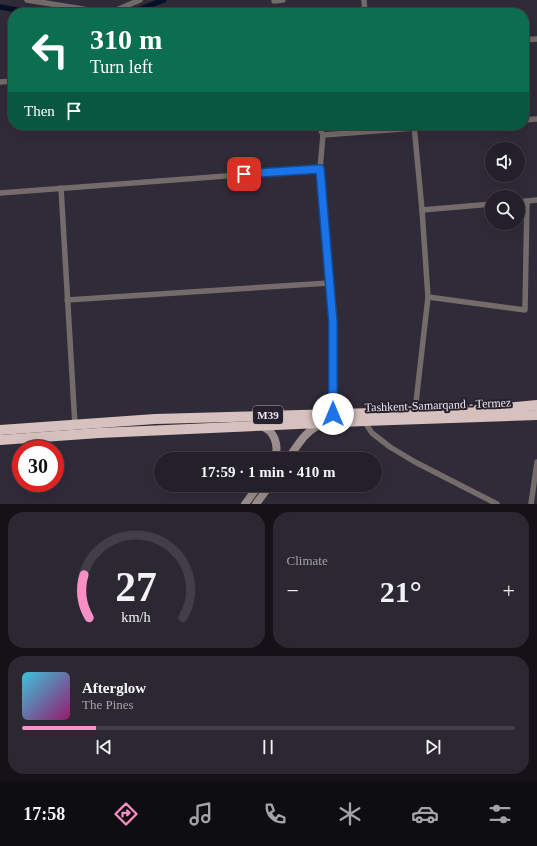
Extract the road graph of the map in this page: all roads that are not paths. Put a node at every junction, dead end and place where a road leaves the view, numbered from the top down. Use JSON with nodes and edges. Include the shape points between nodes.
{"nodes":[{"id":1,"x":27,"y":0,"type":"edge"},
{"id":2,"x":140,"y":0,"type":"edge"},
{"id":3,"x":283,"y":0,"type":"edge"},
{"id":4,"x":274,"y":1,"type":"edge"},
{"id":5,"x":76,"y":8,"type":"edge"},
{"id":6,"x":121,"y":8,"type":"edge"},
{"id":7,"x":321,"y":130,"type":"edge"},
{"id":8,"x":361,"y":130,"type":"edge"},
{"id":9,"x":414,"y":130,"type":"edge"},
{"id":10,"x":323,"y":135,"type":"junction"},
{"id":11,"x":320,"y":169,"type":"junction"},
{"id":12,"x":61,"y":188,"type":"junction"},
{"id":13,"x":0,"y":193,"type":"edge"},
{"id":14,"x":537,"y":200,"type":"edge"},
{"id":15,"x":527,"y":201,"type":"joint"},
{"id":16,"x":485,"y":205,"type":"edge"},
{"id":17,"x":422,"y":210,"type":"junction"},
{"id":18,"x":329,"y":283,"type":"junction"},
{"id":19,"x":428,"y":297,"type":"junction"},
{"id":20,"x":67,"y":300,"type":"junction"},
{"id":21,"x":537,"y":406,"type":"edge"},
{"id":22,"x":415,"y":411,"type":"junction"},
{"id":23,"x":537,"y":415,"type":"edge"},
{"id":24,"x":334,"y":418,"type":"junction"},
{"id":25,"x":364,"y":421,"type":"junction"},
{"id":26,"x":75,"y":425,"type":"junction"},
{"id":27,"x":255,"y":426,"type":"junction"},
{"id":28,"x":100,"y":428,"type":"junction"},
{"id":29,"x":0,"y":430,"type":"edge"},
{"id":30,"x":0,"y":440,"type":"edge"},
{"id":31,"x":276,"y":452,"type":"edge"},
{"id":32,"x":293,"y":452,"type":"edge"},
{"id":33,"x":537,"y":462,"type":"edge"},
{"id":34,"x":254,"y":492,"type":"edge"},
{"id":35,"x":265,"y":492,"type":"edge"},
{"id":36,"x":245,"y":504,"type":"edge"},
{"id":37,"x":256,"y":504,"type":"edge"},
{"id":38,"x":497,"y":504,"type":"edge"},
{"id":39,"x":531,"y":504,"type":"edge"}],
"edges":[{"from":1,"to":5,"type":"street"},
{"from":2,"to":6,"type":"street"},
{"from":3,"to":4,"type":"street"},
{"from":7,"to":10,"type":"street"},
{"from":8,"to":10,"type":"street"},
{"from":9,"to":17,"type":"street"},
{"from":10,"to":11,"type":"street"},
{"from":11,"to":12,"type":"street"},
{"from":11,"to":18,"type":"street"},
{"from":12,"to":13,"type":"street"},
{"from":12,"to":20,"type":"street"},
{"from":14,"to":15,"type":"street"},
{"from":15,"to":19,"type":"street","via":[[525,310]]},
{"from":16,"to":17,"type":"street"},
{"from":17,"to":19,"type":"street"},
{"from":18,"to":20,"type":"street"},
{"from":18,"to":24,"type":"street","via":[[333,323]]},
{"from":19,"to":22,"type":"street"},
{"from":20,"to":26,"type":"street"},
{"from":21,"to":22,"type":"highway","name":"Tashkent-Samarqand - Termez","number":"M39"},
{"from":22,"to":24,"type":"highway","name":"Tashkent-Samarqand - Termez","number":"M39"},
{"from":23,"to":25,"type":"highway","name":"Tashkent-Samarqand - Termez","number":"M39"},
{"from":24,"to":25,"type":"highway","name":"Tashkent-Samarqand - Termez","number":"M39"},
{"from":24,"to":27,"type":"highway","name":"Tashkent-Samarqand - Termez","number":"M39"},
{"from":24,"to":28,"type":"highway","name":"Tashkent-Samarqand - Termez","number":"M39","via":[[155,419]]},
{"from":24,"to":32,"type":"main road","via":[[310,430]]},
{"from":25,"to":38,"type":"street","via":[[372,434],[390,447]]},
{"from":26,"to":28,"type":"highway","name":"Tashkent-Samarqand - Termez","number":"M39"},
{"from":26,"to":29,"type":"highway","name":"Tashkent-Samarqand - Termez","number":"M39"},
{"from":27,"to":28,"type":"highway","name":"Tashkent-Samarqand - Termez","number":"M39"},
{"from":27,"to":31,"type":"main road","via":[[267,428],[272,433],[277,444]]},
{"from":28,"to":30,"type":"highway","name":"Tashkent-Samarqand - Termez","number":"M39"},
{"from":33,"to":39,"type":"street"},
{"from":34,"to":36,"type":"main road"},
{"from":35,"to":37,"type":"main road"}]}
